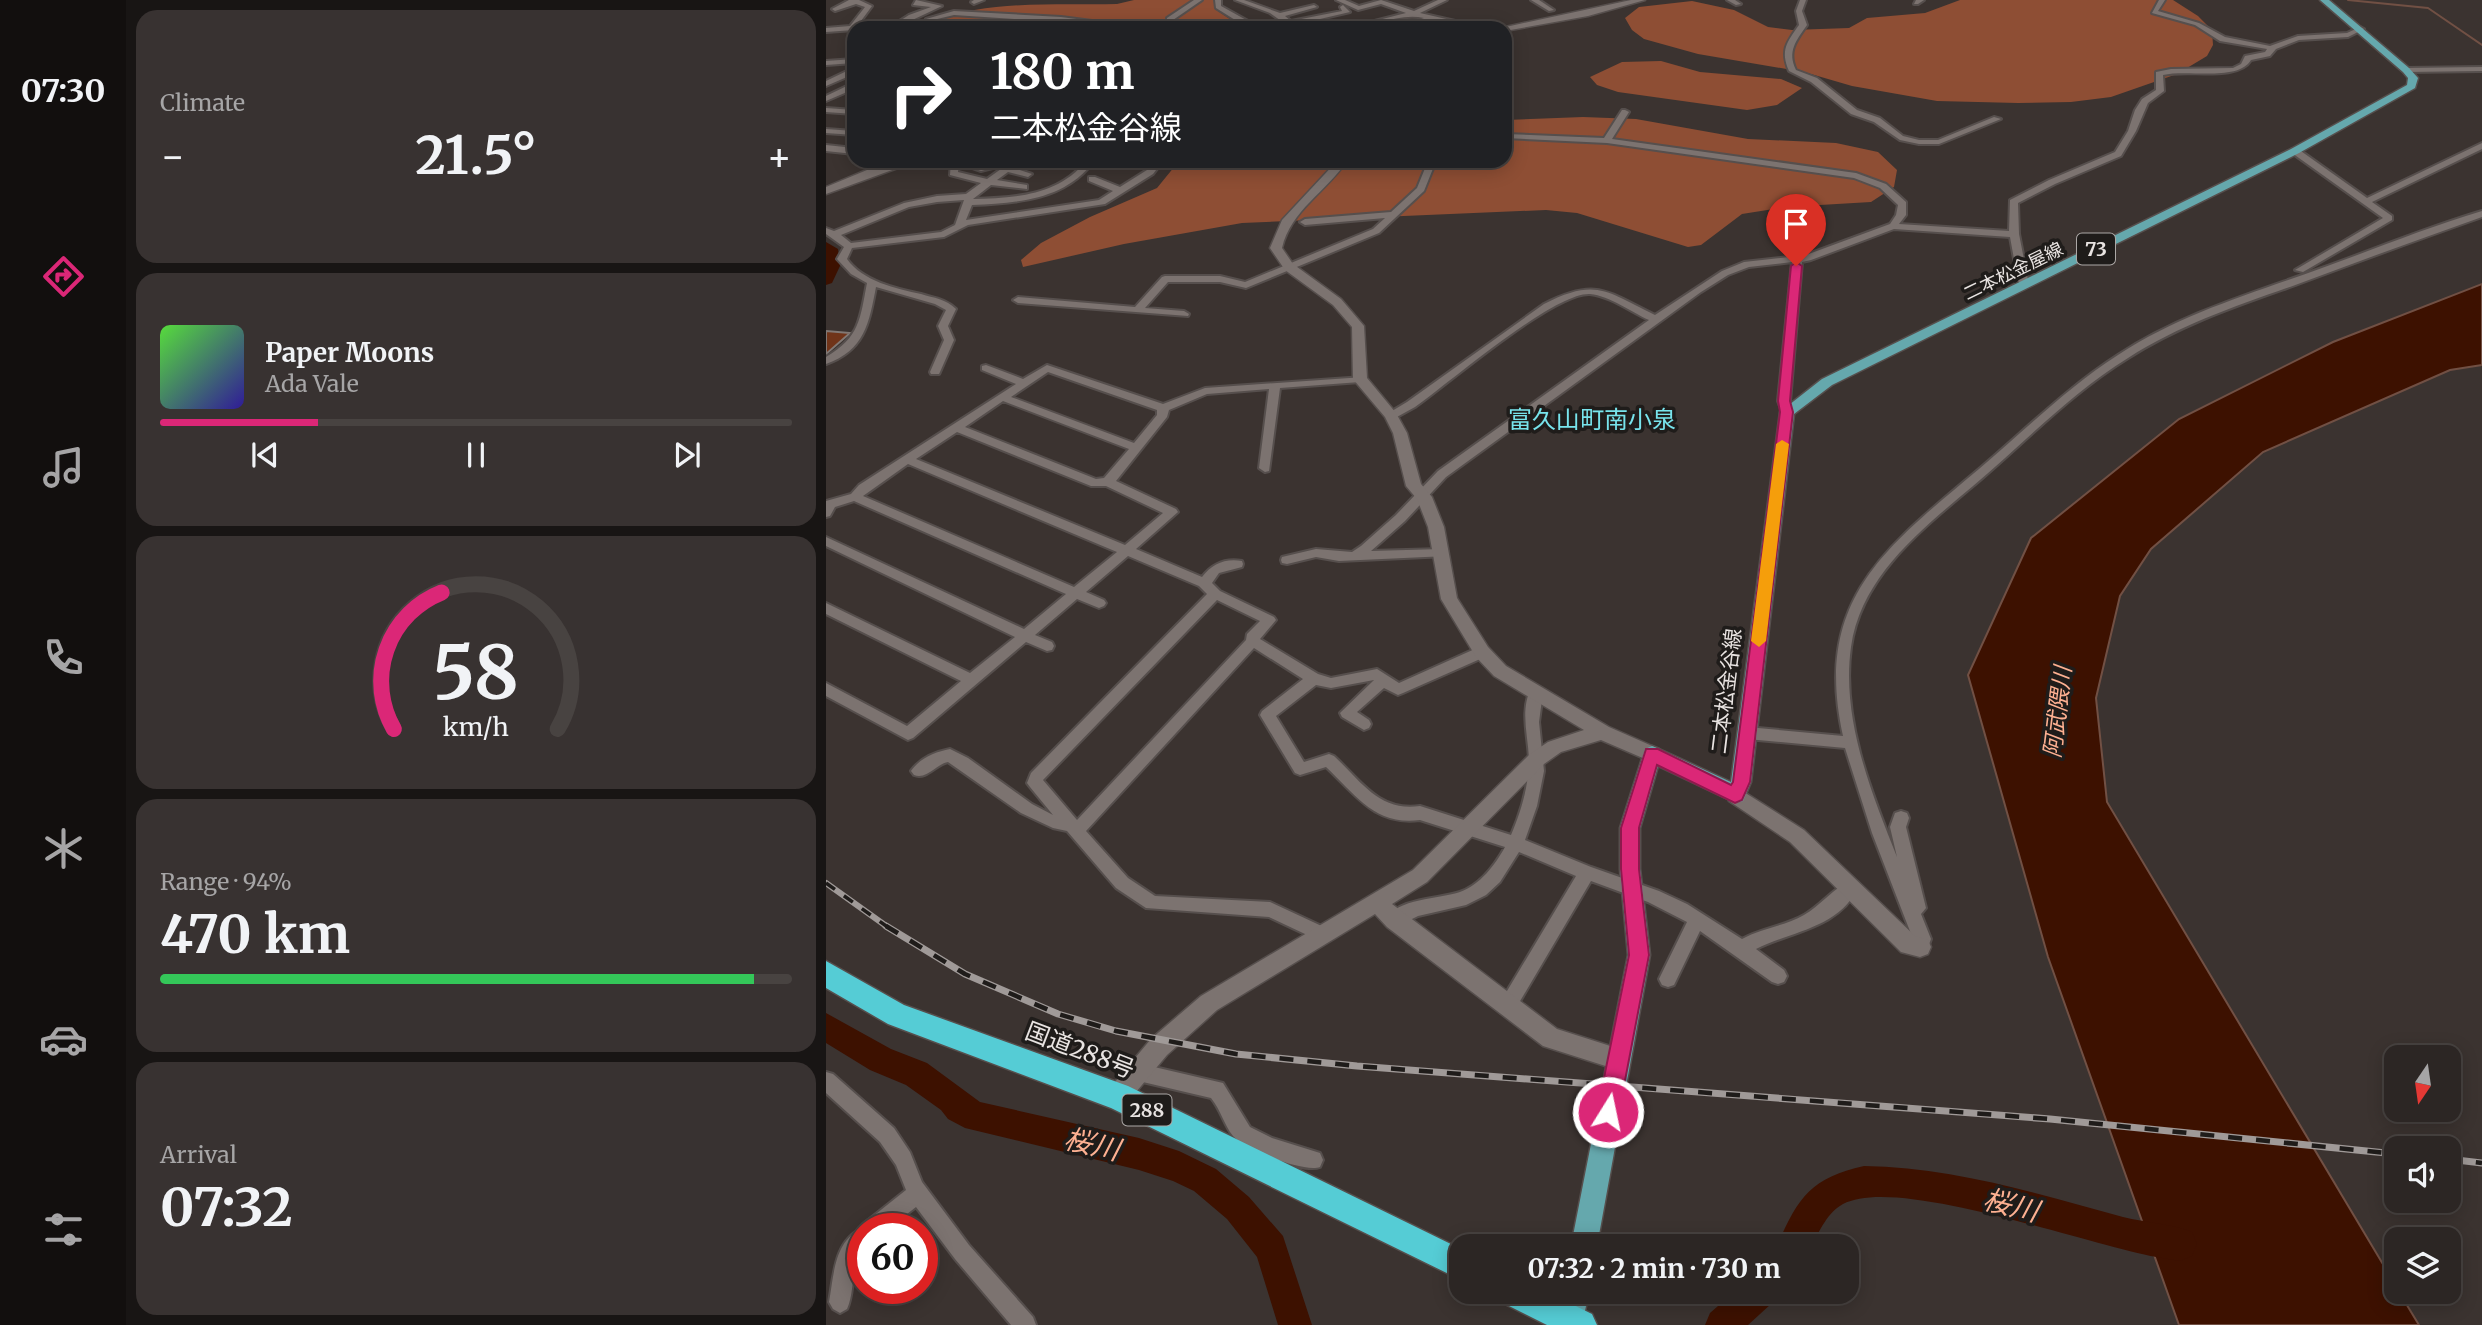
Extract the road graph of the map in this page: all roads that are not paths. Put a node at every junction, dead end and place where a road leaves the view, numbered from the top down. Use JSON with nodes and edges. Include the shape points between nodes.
{"nodes":[{"id":1,"x":841,"y":0,"type":"edge"},
{"id":2,"x":920,"y":0,"type":"edge"},
{"id":3,"x":1199,"y":0,"type":"edge"},
{"id":4,"x":1218,"y":0,"type":"edge"},
{"id":5,"x":1238,"y":0,"type":"edge"},
{"id":6,"x":1444,"y":0,"type":"edge"},
{"id":7,"x":1534,"y":0,"type":"edge"},
{"id":8,"x":1641,"y":0,"type":"edge"},
{"id":9,"x":1802,"y":0,"type":"edge"},
{"id":10,"x":2162,"y":0,"type":"edge"},
{"id":11,"x":2324,"y":0,"type":"edge"},
{"id":12,"x":854,"y":1,"type":"edge"},
{"id":13,"x":1379,"y":1,"type":"edge"},
{"id":14,"x":1279,"y":2,"type":"dead end"},
{"id":15,"x":826,"y":3,"type":"edge"},
{"id":16,"x":1258,"y":7,"type":"junction"},
{"id":17,"x":1314,"y":7,"type":"dead end"},
{"id":18,"x":1343,"y":7,"type":"edge"},
{"id":19,"x":835,"y":9,"type":"dead end"},
{"id":20,"x":1551,"y":10,"type":"dead end"},
{"id":21,"x":1403,"y":13,"type":"junction"},
{"id":22,"x":1414,"y":13,"type":"junction"},
{"id":23,"x":1280,"y":15,"type":"junction"},
{"id":24,"x":1432,"y":17,"type":"junction"},
{"id":25,"x":1325,"y":18,"type":"junction"},
{"id":26,"x":854,"y":21,"type":"edge"},
{"id":27,"x":904,"y":21,"type":"edge"},
{"id":28,"x":930,"y":21,"type":"edge"},
{"id":29,"x":1074,"y":21,"type":"edge"},
{"id":30,"x":1170,"y":21,"type":"edge"},
{"id":31,"x":1244,"y":21,"type":"edge"},
{"id":32,"x":1287,"y":21,"type":"edge"},
{"id":33,"x":1308,"y":21,"type":"edge"},
{"id":34,"x":1329,"y":21,"type":"edge"},
{"id":35,"x":1374,"y":21,"type":"edge"},
{"id":36,"x":1423,"y":21,"type":"joint"},
{"id":37,"x":1450,"y":21,"type":"edge"},
{"id":38,"x":1512,"y":27,"type":"edge"},
{"id":39,"x":847,"y":28,"type":"joint"},
{"id":40,"x":2360,"y":29,"type":"junction"},
{"id":41,"x":826,"y":30,"type":"edge"},
{"id":42,"x":834,"y":38,"type":"dead end"},
{"id":43,"x":2272,"y":48,"type":"junction"},
{"id":44,"x":847,"y":60,"type":"edge"},
{"id":45,"x":826,"y":63,"type":"edge"},
{"id":46,"x":835,"y":64,"type":"junction"},
{"id":47,"x":826,"y":69,"type":"edge"},
{"id":48,"x":2406,"y":69,"type":"junction"},
{"id":49,"x":2482,"y":69,"type":"edge"},
{"id":50,"x":847,"y":74,"type":"edge"},
{"id":51,"x":826,"y":84,"type":"edge"},
{"id":52,"x":847,"y":89,"type":"edge"},
{"id":53,"x":826,"y":99,"type":"edge"},
{"id":54,"x":1625,"y":112,"type":"dead end"},
{"id":55,"x":1997,"y":118,"type":"dead end"},
{"id":56,"x":847,"y":127,"type":"edge"},
{"id":57,"x":1512,"y":130,"type":"edge"},
{"id":58,"x":826,"y":131,"type":"edge"},
{"id":59,"x":839,"y":132,"type":"junction"},
{"id":60,"x":847,"y":133,"type":"edge"},
{"id":61,"x":1519,"y":135,"type":"junction"},
{"id":62,"x":1512,"y":136,"type":"edge"},
{"id":63,"x":1607,"y":141,"type":"junction"},
{"id":64,"x":2482,"y":146,"type":"edge"},
{"id":65,"x":826,"y":148,"type":"edge"},
{"id":66,"x":839,"y":149,"type":"junction"},
{"id":67,"x":847,"y":150,"type":"edge"},
{"id":68,"x":2295,"y":151,"type":"junction"},
{"id":69,"x":826,"y":157,"type":"edge"},
{"id":70,"x":886,"y":168,"type":"edge"},
{"id":71,"x":954,"y":168,"type":"edge"},
{"id":72,"x":1004,"y":168,"type":"edge"},
{"id":73,"x":1015,"y":168,"type":"edge"},
{"id":74,"x":1085,"y":168,"type":"edge"},
{"id":75,"x":1153,"y":168,"type":"edge"},
{"id":76,"x":1338,"y":168,"type":"edge"},
{"id":77,"x":1429,"y":168,"type":"edge"},
{"id":78,"x":1028,"y":174,"type":"dead end"},
{"id":79,"x":1092,"y":179,"type":"dead end"},
{"id":80,"x":988,"y":182,"type":"junction"},
{"id":81,"x":962,"y":184,"type":"dead end"},
{"id":82,"x":1024,"y":187,"type":"dead end"},
{"id":83,"x":826,"y":191,"type":"edge"},
{"id":84,"x":1121,"y":191,"type":"junction"},
{"id":85,"x":968,"y":199,"type":"junction"},
{"id":86,"x":2367,"y":201,"type":"junction"},
{"id":87,"x":1396,"y":214,"type":"junction"},
{"id":88,"x":2482,"y":214,"type":"edge"},
{"id":89,"x":1305,"y":222,"type":"dead end"},
{"id":90,"x":959,"y":226,"type":"junction"},
{"id":91,"x":1893,"y":226,"type":"junction"},
{"id":92,"x":830,"y":232,"type":"edge"},
{"id":93,"x":2014,"y":234,"type":"junction"},
{"id":94,"x":849,"y":246,"type":"junction"},
{"id":95,"x":1797,"y":259,"type":"junction"},
{"id":96,"x":1289,"y":267,"type":"junction"},
{"id":97,"x":872,"y":283,"type":"junction"},
{"id":98,"x":2026,"y":284,"type":"junction"},
{"id":99,"x":2279,"y":287,"type":"junction"},
{"id":100,"x":1018,"y":300,"type":"dead end"},
{"id":101,"x":1138,"y":310,"type":"junction"},
{"id":102,"x":1184,"y":314,"type":"dead end"},
{"id":103,"x":1657,"y":320,"type":"junction"},
{"id":104,"x":826,"y":361,"type":"edge"},
{"id":105,"x":986,"y":368,"type":"dead end"},
{"id":106,"x":935,"y":372,"type":"dead end"},
{"id":107,"x":1360,"y":379,"type":"junction"},
{"id":108,"x":1024,"y":383,"type":"junction"},
{"id":109,"x":1275,"y":386,"type":"junction"},
{"id":110,"x":1002,"y":397,"type":"junction"},
{"id":111,"x":1163,"y":408,"type":"junction"},
{"id":112,"x":1787,"y":412,"type":"junction"},
{"id":113,"x":1391,"y":416,"type":"junction"},
{"id":114,"x":955,"y":427,"type":"junction"},
{"id":115,"x":1137,"y":448,"type":"junction"},
{"id":116,"x":908,"y":459,"type":"junction"},
{"id":117,"x":1265,"y":468,"type":"dead end"},
{"id":118,"x":1108,"y":482,"type":"junction"},
{"id":119,"x":855,"y":497,"type":"junction"},
{"id":120,"x":1424,"y":497,"type":"junction"},
{"id":121,"x":827,"y":506,"type":"edge"},
{"id":122,"x":826,"y":541,"type":"edge"},
{"id":123,"x":1126,"y":552,"type":"junction"},
{"id":124,"x":1441,"y":553,"type":"junction"},
{"id":125,"x":1355,"y":555,"type":"junction"},
{"id":126,"x":1287,"y":560,"type":"dead end"},
{"id":127,"x":1237,"y":564,"type":"dead end"},
{"id":128,"x":1210,"y":589,"type":"junction"},
{"id":129,"x":1076,"y":594,"type":"junction"},
{"id":130,"x":1099,"y":603,"type":"dead end"},
{"id":131,"x":826,"y":608,"type":"edge"},
{"id":132,"x":1027,"y":636,"type":"junction"},
{"id":133,"x":1253,"y":641,"type":"junction"},
{"id":134,"x":1047,"y":646,"type":"dead end"},
{"id":135,"x":1482,"y":652,"type":"junction"},
{"id":136,"x":1314,"y":679,"type":"junction"},
{"id":137,"x":971,"y":680,"type":"junction"},
{"id":138,"x":1383,"y":680,"type":"junction"},
{"id":139,"x":826,"y":689,"type":"edge"},
{"id":140,"x":1536,"y":692,"type":"junction"},
{"id":141,"x":1364,"y":724,"type":"dead end"},
{"id":142,"x":1602,"y":732,"type":"junction"},
{"id":143,"x":1747,"y":733,"type":"junction"},
{"id":144,"x":1850,"y":743,"type":"junction"},
{"id":145,"x":1652,"y":754,"type":"junction"},
{"id":146,"x":1537,"y":759,"type":"junction"},
{"id":147,"x":919,"y":771,"type":"dead end"},
{"id":148,"x":1735,"y":795,"type":"junction"},
{"id":149,"x":1901,"y":818,"type":"dead end"},
{"id":150,"x":1074,"y":828,"type":"junction"},
{"id":151,"x":1466,"y":828,"type":"junction"},
{"id":152,"x":1515,"y":843,"type":"junction"},
{"id":153,"x":1587,"y":873,"type":"junction"},
{"id":154,"x":1849,"y":888,"type":"junction"},
{"id":155,"x":1632,"y":889,"type":"junction"},
{"id":156,"x":1377,"y":902,"type":"junction"},
{"id":157,"x":1394,"y":920,"type":"junction"},
{"id":158,"x":1697,"y":920,"type":"junction"},
{"id":159,"x":1322,"y":934,"type":"junction"},
{"id":160,"x":1920,"y":939,"type":"junction"},
{"id":161,"x":1742,"y":949,"type":"junction"},
{"id":162,"x":826,"y":973,"type":"edge"},
{"id":163,"x":1778,"y":976,"type":"dead end"},
{"id":164,"x":1668,"y":979,"type":"dead end"},
{"id":165,"x":1507,"y":1007,"type":"junction"},
{"id":166,"x":1618,"y":1059,"type":"junction"},
{"id":167,"x":1137,"y":1072,"type":"junction"},
{"id":168,"x":826,"y":1081,"type":"edge"},
{"id":169,"x":1118,"y":1096,"type":"junction"},
{"id":170,"x":1313,"y":1160,"type":"dead end"},
{"id":171,"x":918,"y":1193,"type":"junction"},
{"id":172,"x":893,"y":1213,"type":"edge"},
{"id":173,"x":1586,"y":1234,"type":"edge"},
{"id":174,"x":847,"y":1256,"type":"edge"},
{"id":175,"x":1449,"y":1259,"type":"edge"},
{"id":176,"x":841,"y":1302,"type":"dead end"},
{"id":177,"x":1546,"y":1304,"type":"edge"},
{"id":178,"x":1575,"y":1315,"type":"edge"},
{"id":179,"x":1026,"y":1325,"type":"edge"}],
"edges":[{"from":1,"to":15,"type":"street"},
{"from":2,"to":27,"type":"street","via":[[915,4],[939,6],[914,12]]},
{"from":3,"to":30,"type":"street"},
{"from":4,"to":31,"type":"street","via":[[1218,7]]},
{"from":5,"to":16,"type":"street"},
{"from":6,"to":22,"type":"street"},
{"from":7,"to":20,"type":"street"},
{"from":8,"to":38,"type":"street"},
{"from":9,"to":55,"type":"street","via":[[1803,25],[1789,45],[1793,71],[1814,80],[1854,112],[1877,120],[1916,149]]},
{"from":10,"to":43,"type":"street","via":[[2154,12],[2197,24],[2223,39]]},
{"from":11,"to":40,"type":"main road"},
{"from":12,"to":19,"type":"street"},
{"from":12,"to":26,"type":"street","via":[[869,6]]},
{"from":13,"to":18,"type":"street"},
{"from":13,"to":21,"type":"street"},
{"from":14,"to":16,"type":"street"},
{"from":16,"to":23,"type":"street"},
{"from":17,"to":23,"type":"street"},
{"from":18,"to":25,"type":"street"},
{"from":21,"to":22,"type":"street"},
{"from":21,"to":35,"type":"street"},
{"from":21,"to":36,"type":"street"},
{"from":22,"to":24,"type":"street"},
{"from":23,"to":32,"type":"street"},
{"from":24,"to":36,"type":"street"},
{"from":24,"to":37,"type":"street"},
{"from":25,"to":33,"type":"street"},
{"from":25,"to":34,"type":"street"},
{"from":28,"to":29,"type":"street","via":[[954,13]]},
{"from":39,"to":41,"type":"street"},
{"from":39,"to":42,"type":"street"},
{"from":40,"to":43,"type":"street","via":[[2348,35],[2300,37]]},
{"from":40,"to":48,"type":"main road"},
{"from":43,"to":93,"type":"street","via":[[2267,54],[2248,58],[2235,70],[2159,74],[2161,91],[2145,101],[2118,155],[2014,201]]},
{"from":44,"to":46,"type":"street"},
{"from":45,"to":46,"type":"street"},
{"from":46,"to":47,"type":"street"},
{"from":48,"to":49,"type":"street"},
{"from":48,"to":68,"type":"main road","name":"二本松金屋線","number":"73","via":[[2414,81],[2410,88]]},
{"from":50,"to":51,"type":"street"},
{"from":52,"to":53,"type":"street"},
{"from":54,"to":63,"type":"street"},
{"from":56,"to":59,"type":"street"},
{"from":57,"to":61,"type":"street"},
{"from":58,"to":59,"type":"street"},
{"from":59,"to":60,"type":"street"},
{"from":61,"to":62,"type":"street"},
{"from":61,"to":63,"type":"street"},
{"from":63,"to":91,"type":"street","via":[[1868,180],[1903,204]]},
{"from":64,"to":86,"type":"street"},
{"from":65,"to":66,"type":"street"},
{"from":66,"to":67,"type":"street"},
{"from":66,"to":69,"type":"street"},
{"from":68,"to":86,"type":"street"},
{"from":68,"to":98,"type":"main road","name":"二本松金屋線","number":"73"},
{"from":70,"to":83,"type":"street"},
{"from":71,"to":80,"type":"street","via":[[953,173]]},
{"from":72,"to":80,"type":"street"},
{"from":73,"to":78,"type":"street"},
{"from":74,"to":85,"type":"street","via":[[1039,195]]},
{"from":75,"to":84,"type":"street"},
{"from":76,"to":96,"type":"street","via":[[1300,204],[1277,242]]},
{"from":77,"to":87,"type":"street","via":[[1421,189]]},
{"from":79,"to":84,"type":"street"},
{"from":80,"to":81,"type":"street"},
{"from":80,"to":82,"type":"street"},
{"from":80,"to":85,"type":"street"},
{"from":84,"to":90,"type":"street","via":[[1102,202]]},
{"from":85,"to":90,"type":"street"},
{"from":85,"to":92,"type":"street","via":[[907,205]]},
{"from":86,"to":99,"type":"street","via":[[2389,219],[2280,281]]},
{"from":87,"to":89,"type":"street"},
{"from":87,"to":96,"type":"street","via":[[1376,232]]},
{"from":88,"to":99,"type":"street"},
{"from":90,"to":94,"type":"street","via":[[907,243]]},
{"from":91,"to":93,"type":"street"},
{"from":91,"to":95,"type":"street"},
{"from":92,"to":94,"type":"street"},
{"from":93,"to":98,"type":"street"},
{"from":94,"to":97,"type":"street","via":[[842,259],[845,266]]},
{"from":95,"to":103,"type":"street","via":[[1738,267]]},
{"from":95,"to":112,"type":"street","via":[[1784,401]]},
{"from":96,"to":101,"type":"street","via":[[1243,286],[1220,279],[1166,279]]},
{"from":96,"to":107,"type":"street","via":[[1354,319],[1360,334]]},
{"from":97,"to":104,"type":"street","via":[[862,334]]},
{"from":97,"to":106,"type":"street","via":[[941,301],[951,309],[943,326],[949,340]]},
{"from":98,"to":112,"type":"main road","name":"二本松金屋線","number":"73","via":[[1826,382]]},
{"from":99,"to":144,"type":"street","via":[[2144,343],[2083,385],[1893,551],[1860,597],[1848,629],[1843,682]]},
{"from":100,"to":101,"type":"street"},
{"from":101,"to":102,"type":"street"},
{"from":103,"to":113,"type":"street","via":[[1594,292],[1571,293]]},
{"from":103,"to":120,"type":"street","via":[[1442,474]]},
{"from":105,"to":108,"type":"street"},
{"from":107,"to":109,"type":"street"},
{"from":107,"to":113,"type":"street"},
{"from":108,"to":110,"type":"street"},
{"from":108,"to":111,"type":"street","via":[[1047,368]]},
{"from":109,"to":111,"type":"street","via":[[1205,391]]},
{"from":109,"to":117,"type":"street"},
{"from":110,"to":114,"type":"street"},
{"from":110,"to":115,"type":"street"},
{"from":111,"to":115,"type":"street","via":[[1163,415]]},
{"from":112,"to":143,"type":"main road","name":"二本松金谷線"},
{"from":113,"to":120,"type":"street","via":[[1401,433],[1414,486]]},
{"from":114,"to":116,"type":"street"},
{"from":114,"to":118,"type":"street","via":[[1095,483]]},
{"from":115,"to":118,"type":"street"},
{"from":116,"to":119,"type":"street"},
{"from":116,"to":123,"type":"street"},
{"from":118,"to":123,"type":"street","via":[[1172,512]]},
{"from":119,"to":121,"type":"street"},
{"from":119,"to":129,"type":"street"},
{"from":120,"to":124,"type":"street"},
{"from":120,"to":125,"type":"street"},
{"from":122,"to":132,"type":"street"},
{"from":123,"to":128,"type":"street"},
{"from":123,"to":129,"type":"street"},
{"from":124,"to":125,"type":"street"},
{"from":124,"to":135,"type":"street","via":[[1449,599]]},
{"from":125,"to":126,"type":"street","via":[[1316,553]]},
{"from":127,"to":128,"type":"street","via":[[1215,569]]},
{"from":128,"to":133,"type":"street","via":[[1269,620]]},
{"from":128,"to":150,"type":"street","via":[[1036,777],[1035,783]]},
{"from":129,"to":130,"type":"street"},
{"from":129,"to":132,"type":"street"},
{"from":131,"to":137,"type":"street"},
{"from":132,"to":134,"type":"street"},
{"from":132,"to":137,"type":"street"},
{"from":133,"to":136,"type":"street"},
{"from":133,"to":150,"type":"street"},
{"from":135,"to":138,"type":"street","via":[[1398,690]]},
{"from":135,"to":140,"type":"street","via":[[1500,671]]},
{"from":136,"to":138,"type":"street","via":[[1331,683],[1377,674]]},
{"from":136,"to":151,"type":"street","via":[[1267,715],[1300,769],[1329,760],[1365,797],[1388,812],[1420,813]]},
{"from":137,"to":139,"type":"street","via":[[908,734]]},
{"from":138,"to":141,"type":"street","via":[[1348,713]]},
{"from":140,"to":142,"type":"street"},
{"from":140,"to":146,"type":"street","via":[[1530,710]]},
{"from":142,"to":145,"type":"street"},
{"from":142,"to":146,"type":"street","via":[[1555,747]]},
{"from":143,"to":144,"type":"street"},
{"from":143,"to":148,"type":"main road","name":"二本松金谷線"},
{"from":144,"to":160,"type":"street"},
{"from":145,"to":148,"type":"main road","name":"二本松金谷線"},
{"from":145,"to":155,"type":"main road","via":[[1630,828]]},
{"from":146,"to":151,"type":"street"},
{"from":146,"to":152,"type":"street","via":[[1531,798]]},
{"from":147,"to":150,"type":"street","via":[[950,755],[1011,798],[1060,826]]},
{"from":148,"to":154,"type":"street","via":[[1797,836]]},
{"from":149,"to":160,"type":"street","via":[[1898,827],[1920,916]]},
{"from":150,"to":159,"type":"street","via":[[1122,883],[1152,904],[1270,910]]},
{"from":151,"to":152,"type":"street"},
{"from":151,"to":156,"type":"street","via":[[1420,876]]},
{"from":152,"to":153,"type":"street"},
{"from":152,"to":157,"type":"street","via":[[1502,869],[1483,888],[1464,898],[1416,908]]},
{"from":153,"to":155,"type":"street"},
{"from":153,"to":165,"type":"street"},
{"from":154,"to":160,"type":"street","via":[[1909,945]]},
{"from":154,"to":161,"type":"street","via":[[1829,909]]},
{"from":155,"to":158,"type":"street"},
{"from":155,"to":166,"type":"main road","via":[[1639,955]]},
{"from":156,"to":157,"type":"street"},
{"from":156,"to":159,"type":"street"},
{"from":157,"to":165,"type":"street"},
{"from":158,"to":161,"type":"street"},
{"from":158,"to":164,"type":"street"},
{"from":159,"to":167,"type":"street","via":[[1209,1003]]},
{"from":161,"to":163,"type":"street"},
{"from":162,"to":169,"type":"highway","name":"国道288号","number":"288","via":[[897,1015]]},
{"from":165,"to":166,"type":"street","via":[[1551,1038]]},
{"from":166,"to":173,"type":"main road"},
{"from":167,"to":169,"type":"street"},
{"from":167,"to":170,"type":"street","via":[[1216,1090],[1225,1098],[1239,1130],[1269,1147]]},
{"from":168,"to":171,"type":"street","via":[[887,1135]]},
{"from":169,"to":175,"type":"highway","name":"国道288号","number":"288"},
{"from":171,"to":172,"type":"street"},
{"from":171,"to":179,"type":"street"},
{"from":174,"to":176,"type":"street"},
{"from":177,"to":178,"type":"highway"}]}
